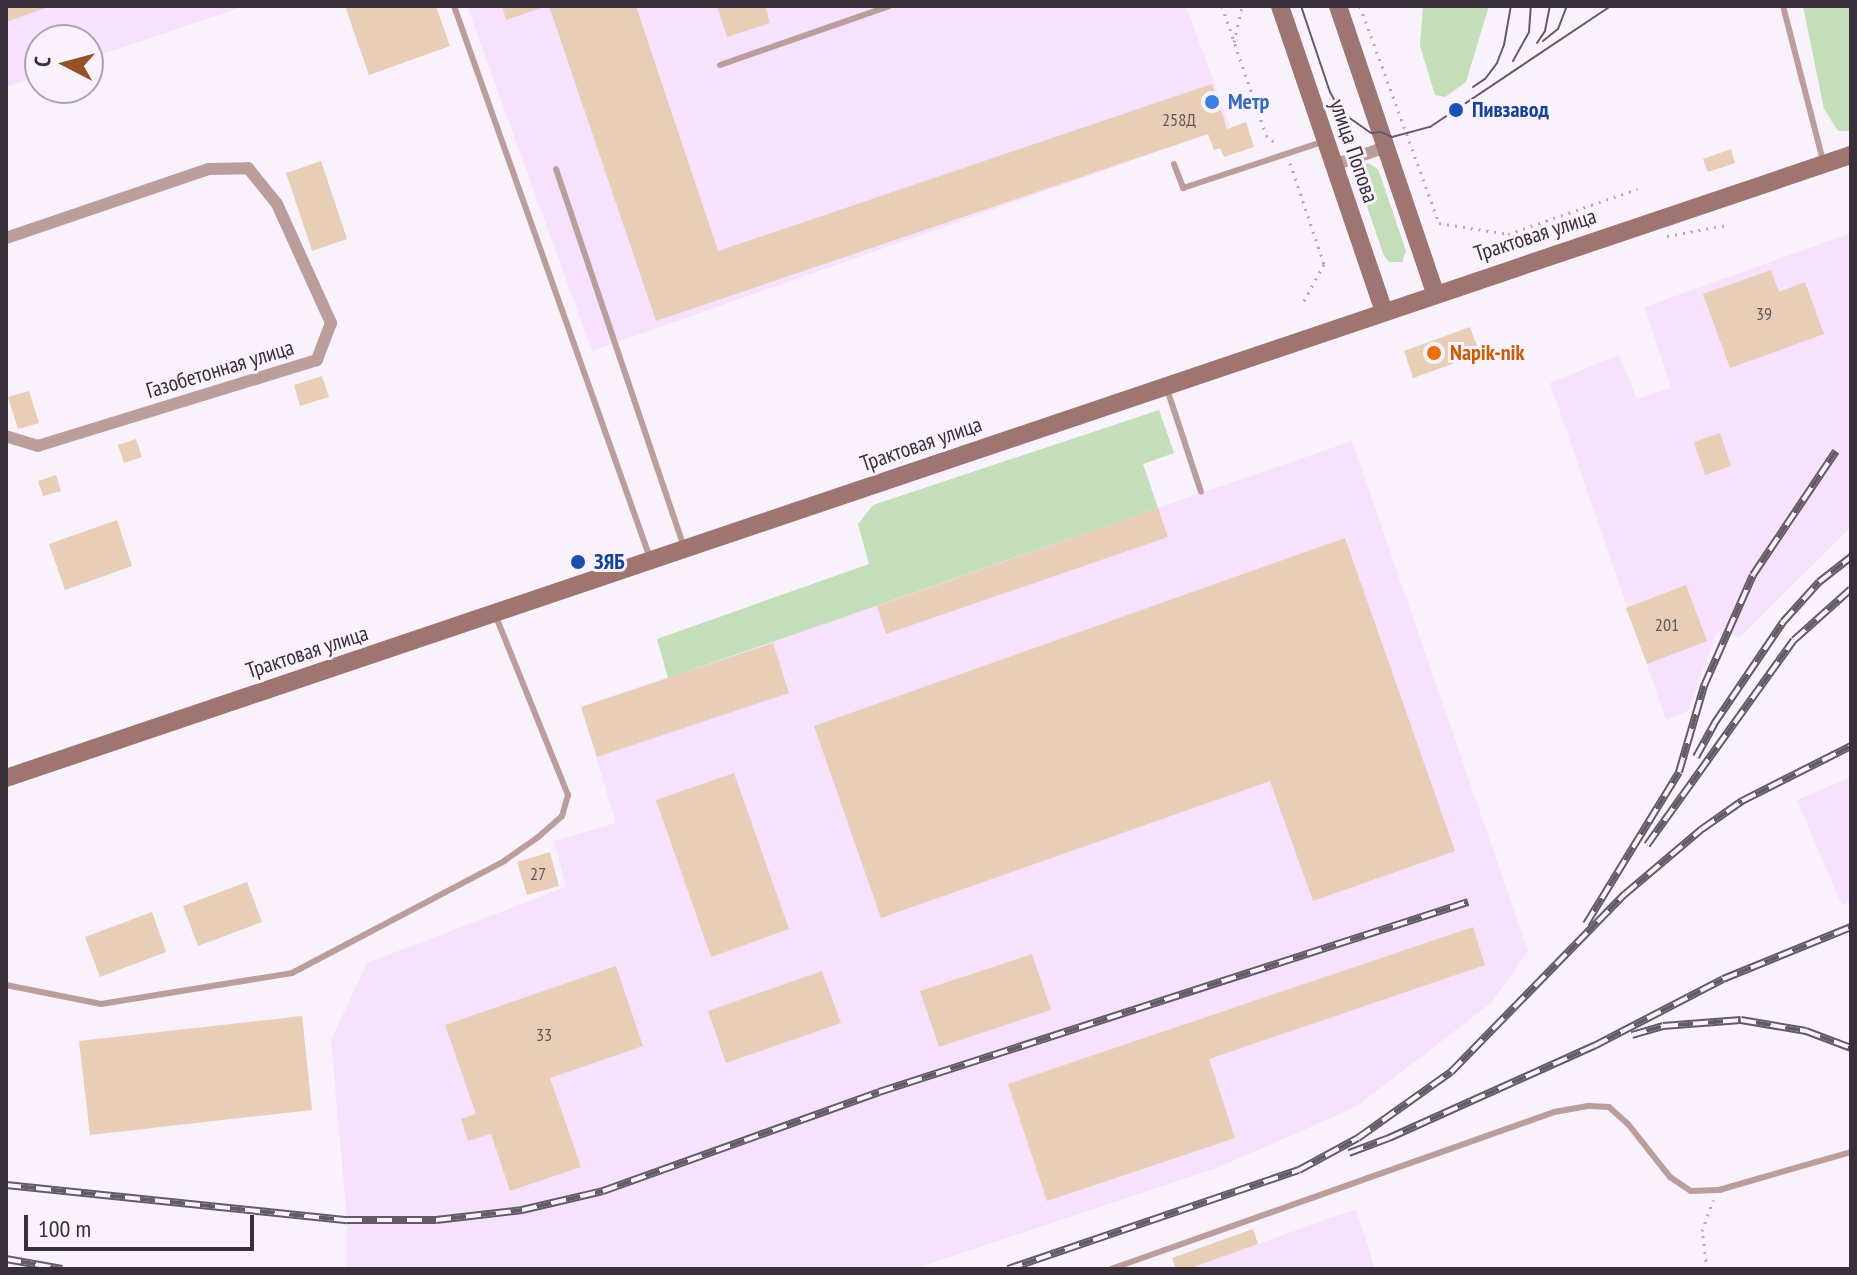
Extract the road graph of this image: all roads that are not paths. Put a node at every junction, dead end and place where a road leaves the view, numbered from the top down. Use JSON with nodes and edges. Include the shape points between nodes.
{"nodes":[{"id":1,"x":454,"y":6,"type":"edge"},
{"id":2,"x":889,"y":6,"type":"edge"},
{"id":3,"x":1280,"y":6,"type":"edge"},
{"id":4,"x":1338,"y":6,"type":"edge"},
{"id":5,"x":1783,"y":6,"type":"edge"},
{"id":6,"x":720,"y":65,"type":"dead end"},
{"id":7,"x":1326,"y":141,"type":"junction"},
{"id":8,"x":1386,"y":147,"type":"junction"},
{"id":9,"x":1851,"y":155,"type":"edge"},
{"id":10,"x":1174,"y":164,"type":"dead end"},
{"id":11,"x":1823,"y":164,"type":"junction"},
{"id":12,"x":1334,"y":165,"type":"junction"},
{"id":13,"x":556,"y":169,"type":"dead end"},
{"id":14,"x":6,"y":238,"type":"edge"},
{"id":15,"x":1435,"y":293,"type":"junction"},
{"id":16,"x":1384,"y":311,"type":"junction"},
{"id":17,"x":1166,"y":385,"type":"junction"},
{"id":18,"x":6,"y":436,"type":"edge"},
{"id":19,"x":1201,"y":492,"type":"dead end"},
{"id":20,"x":686,"y":550,"type":"junction"},
{"id":21,"x":651,"y":561,"type":"junction"},
{"id":22,"x":495,"y":614,"type":"junction"},
{"id":23,"x":6,"y":778,"type":"edge"},
{"id":24,"x":6,"y":985,"type":"edge"},
{"id":25,"x":1851,"y":1152,"type":"edge"},
{"id":26,"x":1143,"y":1258,"type":"junction"},
{"id":27,"x":1111,"y":1269,"type":"edge"},
{"id":28,"x":1147,"y":1269,"type":"edge"}],
"edges":[{"from":1,"to":21,"type":"lane"},
{"from":2,"to":6,"type":"lane"},
{"from":3,"to":7,"type":"main road","name":"улица Попова"},
{"from":4,"to":8,"type":"main road","name":"улица Попова"},
{"from":5,"to":11,"type":"lane"},
{"from":7,"to":10,"type":"lane","via":[[1183,188]]},
{"from":7,"to":12,"type":"main road","name":"улица Попова"},
{"from":8,"to":12,"type":"street"},
{"from":8,"to":15,"type":"main road","name":"улица Попова"},
{"from":9,"to":11,"type":"main road","name":"Трактовая улица"},
{"from":11,"to":15,"type":"main road","name":"Трактовая улица"},
{"from":12,"to":16,"type":"main road","name":"улица Попова"},
{"from":13,"to":20,"type":"lane"},
{"from":14,"to":18,"type":"street","name":"Газобетонная улица","via":[[209,169],[248,168],[277,204],[331,323],[317,360],[38,446]]},
{"from":15,"to":16,"type":"main road","name":"Трактовая улица"},
{"from":16,"to":17,"type":"main road","name":"Трактовая улица"},
{"from":17,"to":19,"type":"lane"},
{"from":17,"to":20,"type":"main road","name":"Трактовая улица"},
{"from":20,"to":21,"type":"main road","name":"Трактовая улица"},
{"from":21,"to":22,"type":"main road","name":"Трактовая улица"},
{"from":22,"to":23,"type":"main road","name":"Трактовая улица"},
{"from":22,"to":24,"type":"lane","via":[[568,795],[562,816],[537,838],[504,861],[292,973],[101,1004]]},
{"from":25,"to":26,"type":"lane","via":[[1719,1190],[1691,1191],[1670,1177],[1609,1107],[1589,1106],[1554,1112]]},
{"from":26,"to":27,"type":"lane"},
{"from":26,"to":28,"type":"lane"}]}
